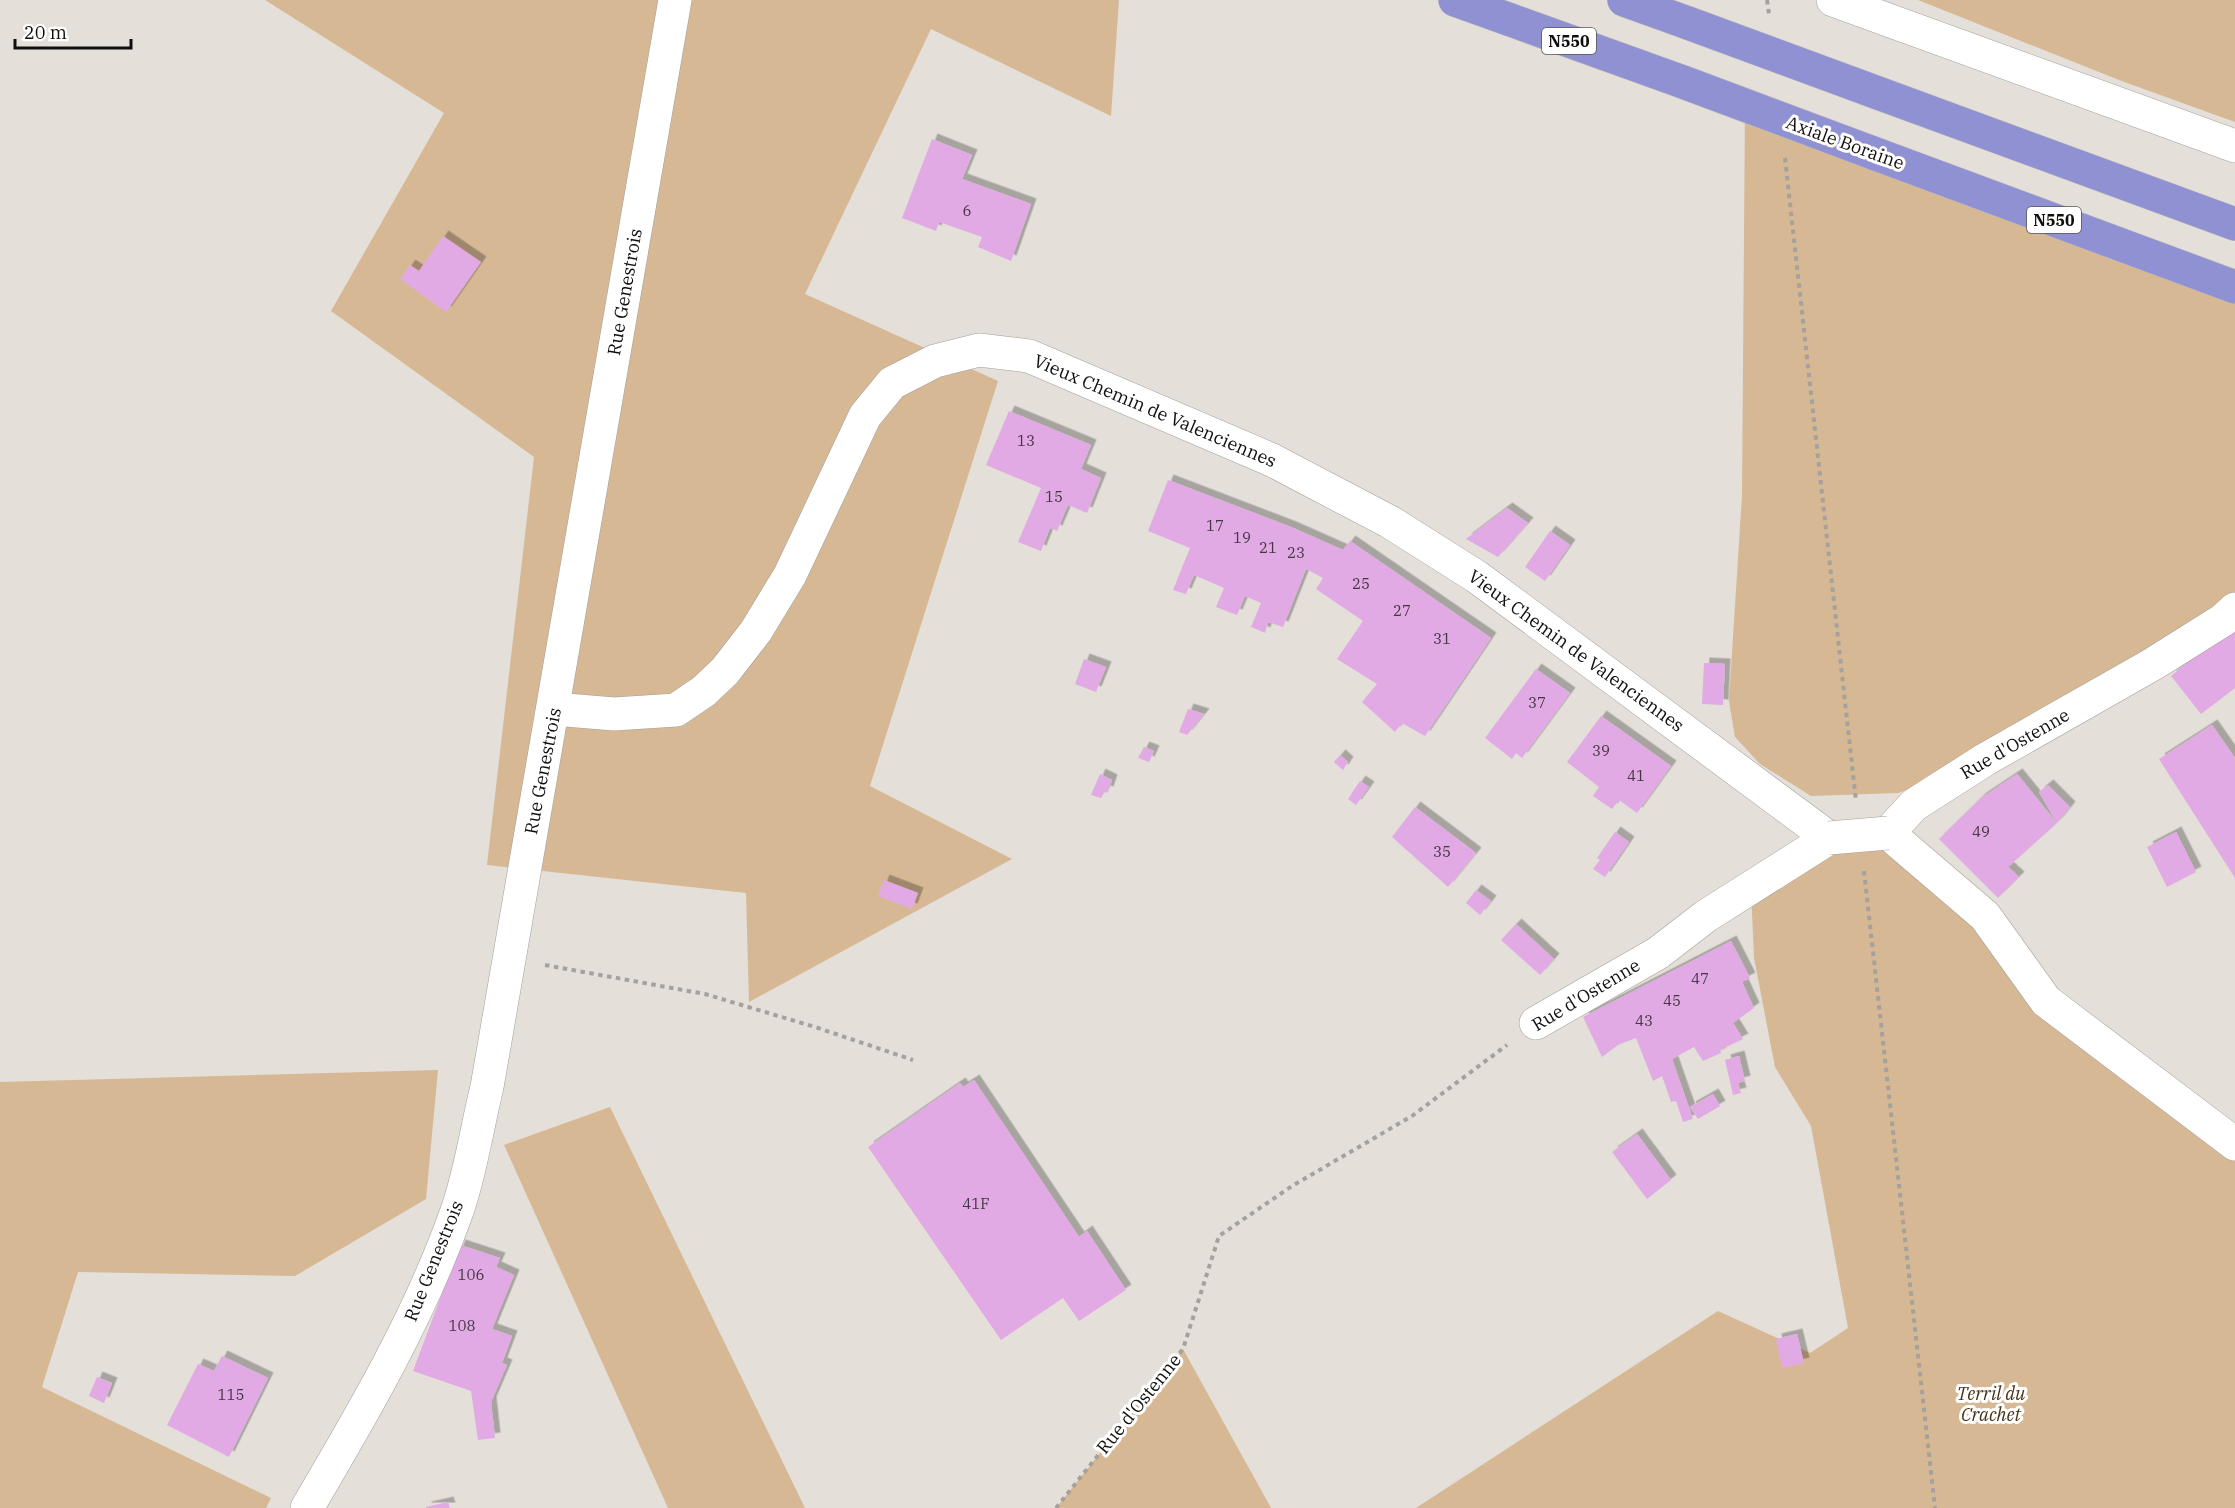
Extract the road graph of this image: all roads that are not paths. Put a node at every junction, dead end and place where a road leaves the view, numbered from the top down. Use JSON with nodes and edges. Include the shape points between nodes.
{"nodes":[{"id":1,"x":675,"y":0,"type":"edge"},
{"id":2,"x":1455,"y":0,"type":"edge"},
{"id":3,"x":1624,"y":0,"type":"edge"},
{"id":4,"x":1833,"y":0,"type":"edge"},
{"id":5,"x":2235,"y":146,"type":"edge"},
{"id":6,"x":2235,"y":224,"type":"edge"},
{"id":7,"x":2235,"y":288,"type":"edge"},
{"id":8,"x":2235,"y":609,"type":"edge"},
{"id":9,"x":554,"y":709,"type":"junction"},
{"id":10,"x":1888,"y":833,"type":"junction"},
{"id":11,"x":1829,"y":838,"type":"junction"},
{"id":12,"x":1536,"y":1023,"type":"road end"},
{"id":13,"x":2235,"y":1144,"type":"edge"},
{"id":14,"x":307,"y":1508,"type":"edge"}],
"edges":[{"from":1,"to":9,"type":"street","name":"Rue Genestrois"},
{"from":2,"to":7,"type":"highway","name":"Axiale Boraine","number":"N550","bridge":true},
{"from":3,"to":6,"type":"highway","bridge":true},
{"from":4,"to":5,"type":"street"},
{"from":8,"to":10,"type":"street","name":"Rue d'Ostenne","via":[[2153,664],[1986,759],[1914,805]]},
{"from":9,"to":11,"type":"street","name":"Vieux Chemin de Valenciennes","via":[[614,714],[676,710],[704,691],[750,639],[790,575],[865,416],[892,383],[935,361],[979,350],[1029,356],[1272,460],[1390,522],[1477,577]]},
{"from":9,"to":14,"type":"street","name":"Rue Genestrois","via":[[487,1087],[458,1209],[416,1310],[363,1413]]},
{"from":10,"to":11,"type":"street","name":"Rue d'Ostenne","bridge":true},
{"from":10,"to":13,"type":"street","via":[[1985,916],[2046,1001]]},
{"from":11,"to":12,"type":"street","name":"Rue d'Ostenne","via":[[1706,916],[1658,953]]}]}
